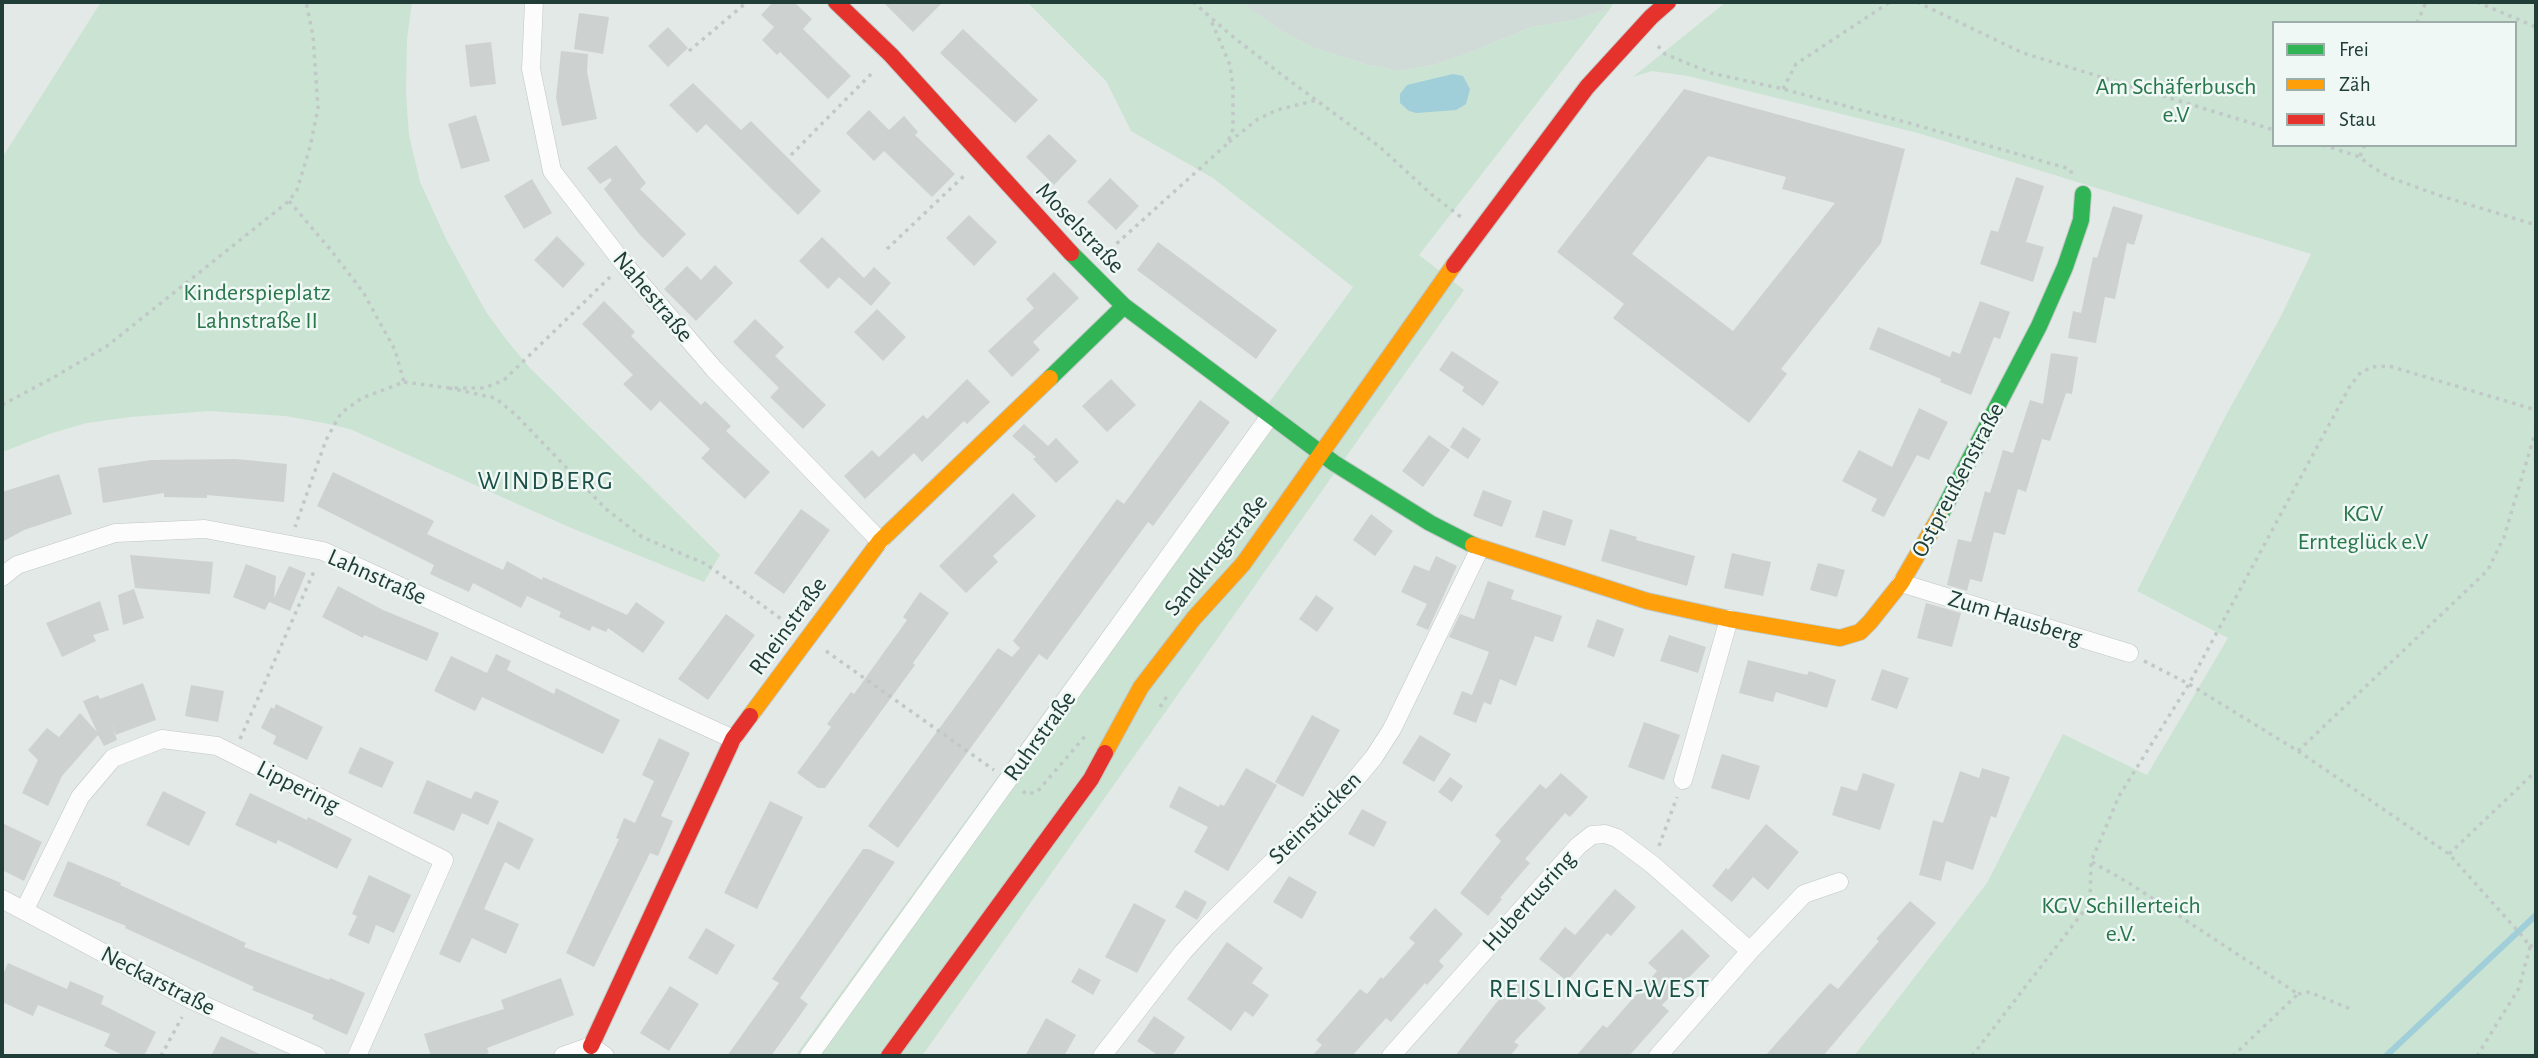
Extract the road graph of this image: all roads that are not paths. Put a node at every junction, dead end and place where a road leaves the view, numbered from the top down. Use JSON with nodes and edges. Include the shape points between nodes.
{"nodes":[{"id":1,"x":534,"y":2,"type":"edge"},
{"id":2,"x":836,"y":2,"type":"edge"},
{"id":3,"x":1668,"y":2,"type":"edge"},
{"id":4,"x":2082,"y":194,"type":"road end"},
{"id":5,"x":1124,"y":306,"type":"junction"},
{"id":6,"x":1270,"y":416,"type":"junction"},
{"id":7,"x":1321,"y":454,"type":"junction"},
{"id":8,"x":880,"y":541,"type":"junction"},
{"id":9,"x":1480,"y":548,"type":"junction"},
{"id":10,"x":2,"y":577,"type":"edge"},
{"id":11,"x":1901,"y":583,"type":"junction"},
{"id":12,"x":1729,"y":619,"type":"junction"},
{"id":13,"x":2129,"y":653,"type":"road end"},
{"id":14,"x":733,"y":739,"type":"junction"},
{"id":15,"x":1683,"y":780,"type":"road end"},
{"id":16,"x":1839,"y":882,"type":"dead end"},
{"id":17,"x":2,"y":899,"type":"edge"},
{"id":18,"x":24,"y":911,"type":"junction"},
{"id":19,"x":1750,"y":951,"type":"junction"},
{"id":20,"x":598,"y":1051,"type":"edge"},
{"id":21,"x":317,"y":1056,"type":"edge"},
{"id":22,"x":357,"y":1056,"type":"edge"},
{"id":23,"x":563,"y":1056,"type":"edge"},
{"id":24,"x":809,"y":1056,"type":"edge"},
{"id":25,"x":889,"y":1056,"type":"edge"},
{"id":26,"x":1102,"y":1056,"type":"edge"},
{"id":27,"x":1391,"y":1056,"type":"edge"},
{"id":28,"x":1658,"y":1056,"type":"edge"}],
"edges":[{"from":1,"to":8,"type":"street","name":"Nahestraße","via":[[531,69],[552,171],[714,369]]},
{"from":2,"to":5,"type":"street","name":"Moselstraße"},
{"from":3,"to":7,"type":"street","name":"Sandkrugstraße","via":[[1587,87]]},
{"from":4,"to":11,"type":"street","name":"Ostpreußenstraße","via":[[2081,220],[2039,326]]},
{"from":5,"to":6,"type":"street","name":"Moselstraße"},
{"from":5,"to":8,"type":"street","name":"Rheinstraße"},
{"from":6,"to":7,"type":"street","name":"Moselstraße"},
{"from":6,"to":24,"type":"street","name":"Ruhrstraße"},
{"from":7,"to":9,"type":"street","name":"Ostpreußenstraße","via":[[1430,523]]},
{"from":7,"to":25,"type":"street","name":"Sandkrugstraße","via":[[1244,564],[1194,618],[1142,687],[1091,779]]},
{"from":8,"to":14,"type":"street","name":"Rheinstraße"},
{"from":9,"to":12,"type":"street","name":"Ostpreußenstraße","via":[[1634,598]]},
{"from":9,"to":26,"type":"street","name":"Steinstücken","via":[[1374,757],[1183,952]]},
{"from":10,"to":14,"type":"street","name":"Lahnstraße","via":[[18,565],[115,533],[205,529],[323,551]]},
{"from":11,"to":12,"type":"street","name":"Ostpreußenstraße","via":[[1860,632],[1840,638]]},
{"from":11,"to":13,"type":"street","name":"Zum Hausberg"},
{"from":12,"to":15,"type":"street"},
{"from":14,"to":20,"type":"street","name":"Rheinstraße"},
{"from":16,"to":19,"type":"street","via":[[1804,894]]},
{"from":17,"to":18,"type":"street","name":"Neckarstraße"},
{"from":18,"to":21,"type":"street","name":"Neckarstraße","via":[[192,1000]]},
{"from":18,"to":22,"type":"street","name":"Lippering","via":[[80,797],[113,758],[163,739],[216,746],[444,860]]},
{"from":19,"to":27,"type":"street","name":"Hubertusring","via":[[1617,838],[1592,835]]},
{"from":19,"to":28,"type":"street"},
{"from":20,"to":23,"type":"street"}]}
